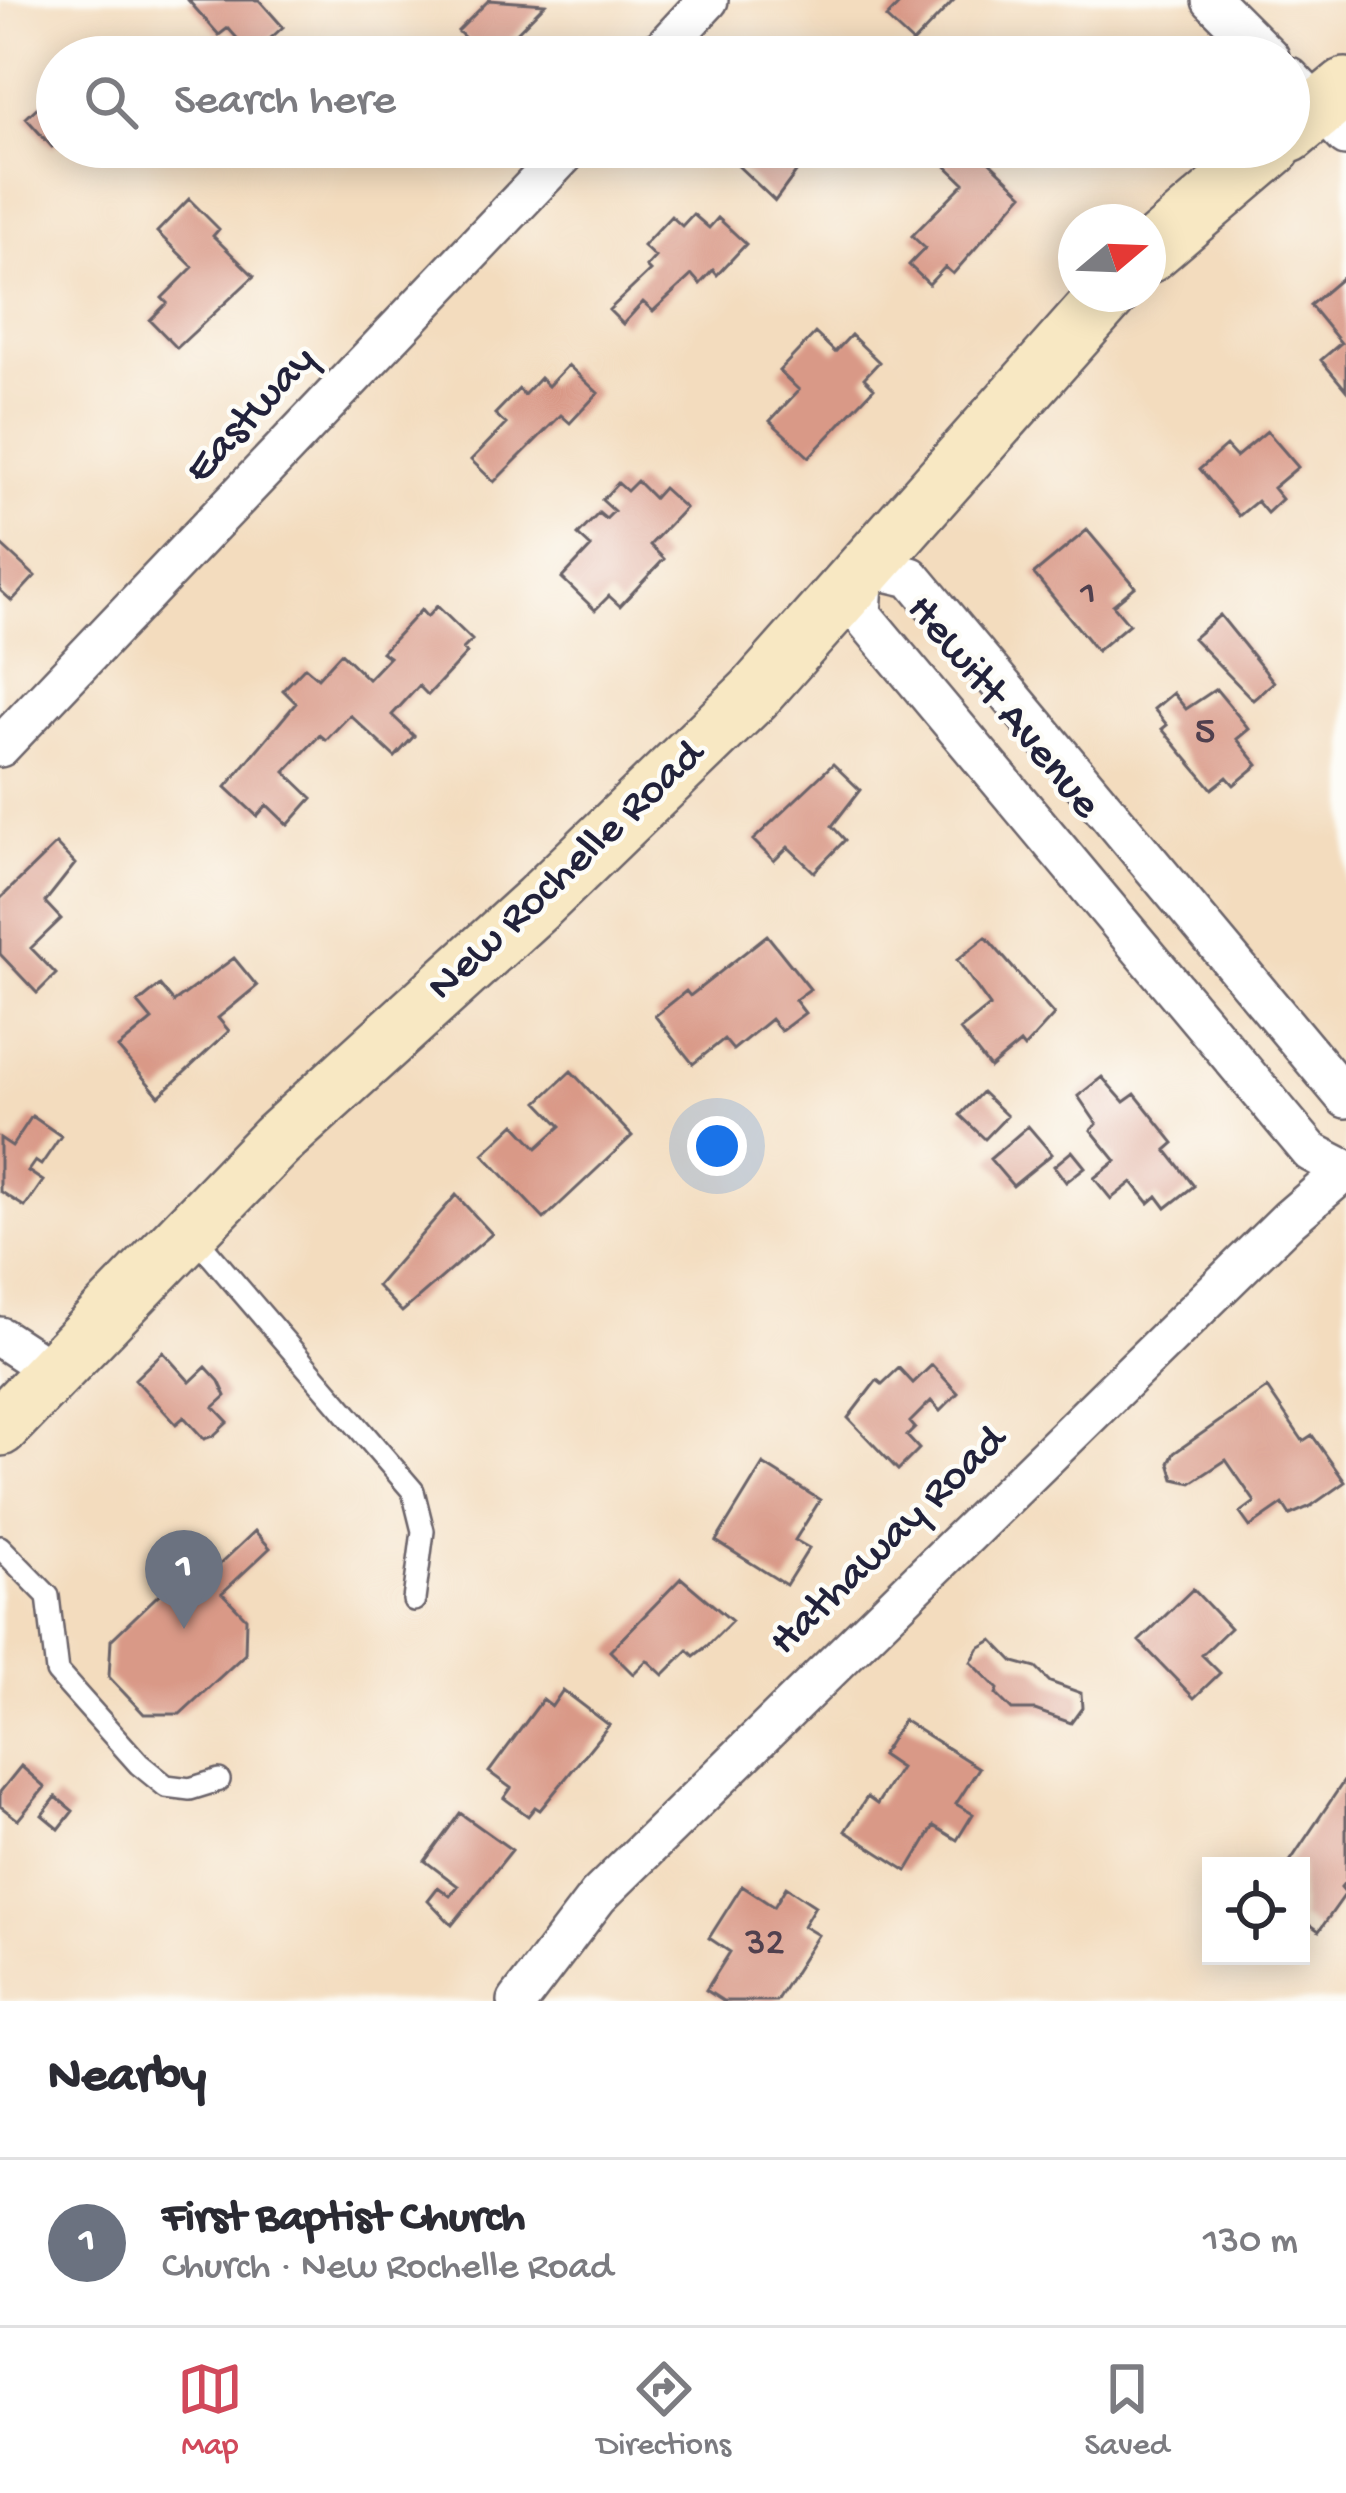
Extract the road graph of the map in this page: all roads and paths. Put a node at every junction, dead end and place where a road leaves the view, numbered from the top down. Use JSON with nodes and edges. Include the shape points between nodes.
{"nodes":[{"id":1,"x":708,"y":0,"type":"edge"},
{"id":2,"x":1212,"y":0,"type":"edge"},
{"id":3,"x":675,"y":36,"type":"edge"},
{"id":4,"x":1248,"y":36,"type":"edge"},
{"id":5,"x":551,"y":168,"type":"edge"},
{"id":6,"x":1248,"y":168,"type":"edge"},
{"id":7,"x":1166,"y":239,"type":"edge"},
{"id":8,"x":1093,"y":312,"type":"edge"},
{"id":9,"x":864,"y":566,"type":"junction"},
{"id":10,"x":5,"y":734,"type":"edge"},
{"id":11,"x":1346,"y":1098,"type":"edge"},
{"id":12,"x":1346,"y":1170,"type":"edge"},
{"id":13,"x":188,"y":1230,"type":"junction"},
{"id":14,"x":0,"y":1336,"type":"edge"},
{"id":15,"x":52,"y":1371,"type":"junction"},
{"id":16,"x":0,"y":1426,"type":"edge"},
{"id":17,"x":0,"y":1546,"type":"edge"},
{"id":18,"x":414,"y":1600,"type":"dead end"},
{"id":19,"x":219,"y":1780,"type":"dead end"},
{"id":20,"x":518,"y":2001,"type":"edge"}],
"edges":[{"from":1,"to":3,"type":"street"},
{"from":2,"to":4,"type":"street"},
{"from":5,"to":10,"type":"street","name":"Eastway"},
{"from":6,"to":7,"type":"main road"},
{"from":8,"to":9,"type":"main road","name":"New Rochelle Road"},
{"from":9,"to":11,"type":"street","name":"Hewitt Avenue","via":[[911,577]]},
{"from":9,"to":12,"type":"street","name":"Hewitt Avenue","via":[[861,614],[1311,1152]]},
{"from":9,"to":13,"type":"main road","name":"New Rochelle Road","via":[[672,776]]},
{"from":12,"to":20,"type":"street","name":"Hathaway Road","via":[[598,1896]]},
{"from":13,"to":15,"type":"main road","name":"New Rochelle Road"},
{"from":13,"to":18,"type":"lane","via":[[413,1491],[423,1531]]},
{"from":14,"to":15,"type":"street"},
{"from":15,"to":16,"type":"main road","name":"New Rochelle Road"},
{"from":17,"to":19,"type":"lane","via":[[48,1596],[58,1672],[139,1764],[166,1786]]}]}
